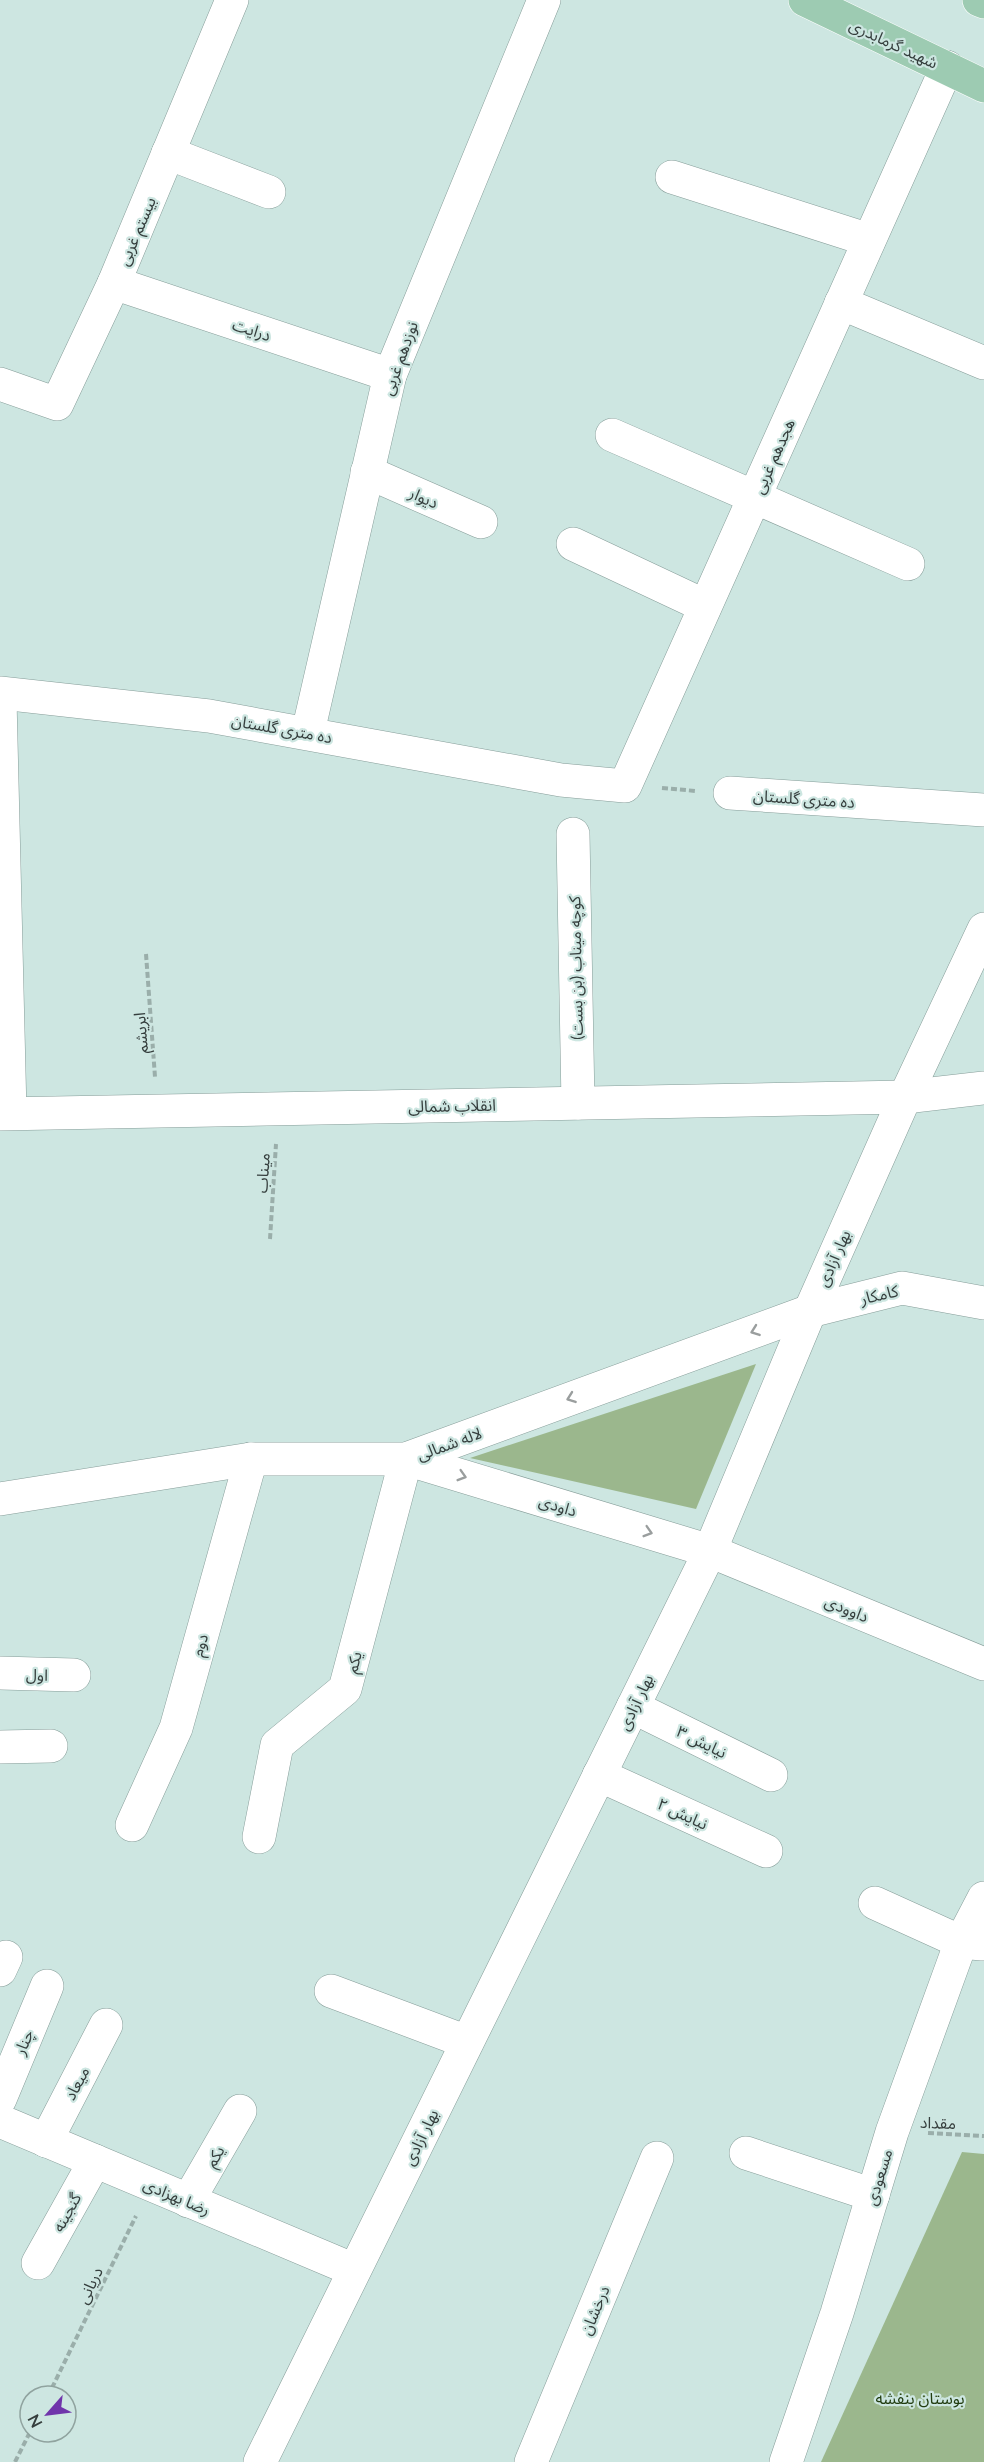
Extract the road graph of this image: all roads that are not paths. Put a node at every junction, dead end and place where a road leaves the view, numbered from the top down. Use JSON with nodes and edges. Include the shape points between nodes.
{"nodes":[{"id":1,"x":232,"y":0,"type":"edge"},
{"id":2,"x":544,"y":0,"type":"edge"},
{"id":3,"x":804,"y":0,"type":"edge"},
{"id":4,"x":979,"y":0,"type":"edge"},
{"id":5,"x":984,"y":2,"type":"edge"},
{"id":6,"x":947,"y":68,"type":"junction"},
{"id":7,"x":984,"y":86,"type":"edge"},
{"id":8,"x":168,"y":153,"type":"junction"},
{"id":9,"x":672,"y":177,"type":"dead end"},
{"id":10,"x":268,"y":192,"type":"dead end"},
{"id":11,"x":869,"y":240,"type":"junction"},
{"id":12,"x":114,"y":283,"type":"junction"},
{"id":13,"x":842,"y":303,"type":"junction"},
{"id":14,"x":984,"y":363,"type":"edge"},
{"id":15,"x":390,"y":375,"type":"junction"},
{"id":16,"x":0,"y":384,"type":"edge"},
{"id":17,"x":612,"y":435,"type":"dead end"},
{"id":18,"x":368,"y":472,"type":"junction"},
{"id":19,"x":754,"y":497,"type":"junction"},
{"id":20,"x":481,"y":522,"type":"dead end"},
{"id":21,"x":573,"y":544,"type":"dead end"},
{"id":22,"x":908,"y":564,"type":"dead end"},
{"id":23,"x":705,"y":606,"type":"junction"},
{"id":24,"x":0,"y":693,"type":"edge"},
{"id":25,"x":0,"y":699,"type":"edge"},
{"id":26,"x":308,"y":732,"type":"junction"},
{"id":27,"x":561,"y":780,"type":"joint"},
{"id":28,"x":730,"y":793,"type":"road end"},
{"id":29,"x":984,"y":810,"type":"edge"},
{"id":30,"x":573,"y":834,"type":"dead end"},
{"id":31,"x":984,"y":929,"type":"edge"},
{"id":32,"x":984,"y":1088,"type":"edge"},
{"id":33,"x":905,"y":1097,"type":"junction"},
{"id":34,"x":578,"y":1102,"type":"junction"},
{"id":35,"x":5,"y":1113,"type":"edge"},
{"id":36,"x":984,"y":1303,"type":"edge"},
{"id":37,"x":810,"y":1311,"type":"junction"},
{"id":38,"x":406,"y":1459,"type":"junction"},
{"id":39,"x":251,"y":1460,"type":"junction"},
{"id":40,"x":0,"y":1499,"type":"edge"},
{"id":41,"x":710,"y":1551,"type":"junction"},
{"id":42,"x":984,"y":1664,"type":"edge"},
{"id":43,"x":0,"y":1673,"type":"edge"},
{"id":44,"x":74,"y":1675,"type":"dead end"},
{"id":45,"x":633,"y":1707,"type":"junction"},
{"id":46,"x":51,"y":1746,"type":"dead end"},
{"id":47,"x":0,"y":1747,"type":"edge"},
{"id":48,"x":599,"y":1774,"type":"junction"},
{"id":49,"x":771,"y":1775,"type":"dead end"},
{"id":50,"x":132,"y":1825,"type":"dead end"},
{"id":51,"x":259,"y":1837,"type":"dead end"},
{"id":52,"x":766,"y":1851,"type":"dead end"},
{"id":53,"x":984,"y":1898,"type":"edge"},
{"id":54,"x":875,"y":1903,"type":"dead end"},
{"id":55,"x":973,"y":1943,"type":"edge"},
{"id":56,"x":47,"y":1986,"type":"dead end"},
{"id":57,"x":331,"y":1991,"type":"dead end"},
{"id":58,"x":106,"y":2025,"type":"dead end"},
{"id":59,"x":467,"y":2042,"type":"junction"},
{"id":60,"x":0,"y":2099,"type":"edge"},
{"id":61,"x":240,"y":2111,"type":"dead end"},
{"id":62,"x":0,"y":2121,"type":"edge"},
{"id":63,"x":46,"y":2141,"type":"junction"},
{"id":64,"x":746,"y":2153,"type":"dead end"},
{"id":65,"x":657,"y":2158,"type":"dead end"},
{"id":66,"x":95,"y":2161,"type":"junction"},
{"id":67,"x":873,"y":2195,"type":"junction"},
{"id":68,"x":188,"y":2201,"type":"junction"},
{"id":69,"x":38,"y":2263,"type":"dead end"},
{"id":70,"x":354,"y":2270,"type":"junction"},
{"id":71,"x":260,"y":2462,"type":"edge"},
{"id":72,"x":531,"y":2462,"type":"edge"},
{"id":73,"x":786,"y":2462,"type":"edge"}],
"edges":[{"from":1,"to":8,"type":"street","name":"بیستم غربی"},
{"from":2,"to":15,"type":"street","name":"نوزدهم غربی"},
{"from":3,"to":6,"type":"main road","name":"شهید گرمابدری"},
{"from":4,"to":5,"type":"main road"},
{"from":6,"to":7,"type":"main road","name":"شهید گرمابدری"},
{"from":6,"to":11,"type":"street","name":"هجدهم غربی"},
{"from":8,"to":10,"type":"street"},
{"from":8,"to":12,"type":"street","name":"بیستم غربی"},
{"from":9,"to":11,"type":"street"},
{"from":11,"to":13,"type":"street","name":"هجدهم غربی"},
{"from":12,"to":15,"type":"street","name":"درایت"},
{"from":12,"to":16,"type":"street","name":"بیستم غربی","via":[[57,404]]},
{"from":13,"to":14,"type":"street"},
{"from":13,"to":19,"type":"street","name":"هجدهم غربی"},
{"from":15,"to":18,"type":"street","name":"نوزدهم غربی"},
{"from":17,"to":19,"type":"street"},
{"from":18,"to":20,"type":"street","name":"دیوار"},
{"from":18,"to":26,"type":"street","name":"نوزدهم غربی"},
{"from":19,"to":22,"type":"street"},
{"from":19,"to":23,"type":"street","name":"هجدهم غربی"},
{"from":21,"to":23,"type":"street"},
{"from":23,"to":27,"type":"street","name":"هجدهم غربی","via":[[625,786]]},
{"from":24,"to":26,"type":"street","name":"ده متری گلستان","via":[[209,716]]},
{"from":25,"to":35,"type":"street"},
{"from":26,"to":27,"type":"street","name":"ده متری گلستان"},
{"from":28,"to":29,"type":"street","name":"ده متری گلستان"},
{"from":30,"to":34,"type":"street","name":"کوچه میناب (بن بست)"},
{"from":31,"to":33,"type":"street","name":"بهار آزادی"},
{"from":32,"to":33,"type":"street","name":"انقلاب شمالی"},
{"from":33,"to":34,"type":"street","name":"انقلاب شمالی"},
{"from":33,"to":37,"type":"street","name":"بهار آزادی"},
{"from":34,"to":35,"type":"street","name":"انقلاب شمالی"},
{"from":36,"to":37,"type":"street","name":"کامکار","via":[[902,1288]]},
{"from":37,"to":38,"type":"street","name":"لاله شمالی","one_way":true},
{"from":37,"to":41,"type":"street","name":"بهار آزادی"},
{"from":38,"to":39,"type":"street","name":"لاله شمالی"},
{"from":38,"to":41,"type":"street","name":"داودی","one_way":true},
{"from":38,"to":51,"type":"street","name":"یکم","via":[[345,1689],[277,1745]]},
{"from":39,"to":40,"type":"street","name":"لاله شمالی"},
{"from":39,"to":50,"type":"street","name":"دوم","via":[[176,1728]]},
{"from":41,"to":42,"type":"street","name":"داوودی"},
{"from":41,"to":45,"type":"street","name":"بهار آزادی"},
{"from":43,"to":44,"type":"street","name":"اول"},
{"from":45,"to":48,"type":"street","name":"بهار آزادی"},
{"from":45,"to":49,"type":"street","name":"نیایش ۳"},
{"from":46,"to":47,"type":"street"},
{"from":48,"to":52,"type":"street","name":"نیایش ۲"},
{"from":48,"to":59,"type":"street","name":"بهار آزادی"},
{"from":53,"to":55,"type":"street","name":"مسعودی"},
{"from":54,"to":55,"type":"street"},
{"from":55,"to":67,"type":"street","name":"مسعودی","via":[[892,2132]]},
{"from":56,"to":60,"type":"street","name":"چنار"},
{"from":57,"to":59,"type":"street"},
{"from":58,"to":63,"type":"street","name":"میعاد"},
{"from":59,"to":70,"type":"street","name":"بهار آزادی"},
{"from":61,"to":68,"type":"street","name":"یکم"},
{"from":62,"to":63,"type":"street","name":"رضا بهزادی"},
{"from":63,"to":66,"type":"street","name":"رضا بهزادی"},
{"from":64,"to":67,"type":"street"},
{"from":65,"to":72,"type":"street","name":"درخشان"},
{"from":66,"to":68,"type":"street","name":"رضا بهزادی"},
{"from":66,"to":69,"type":"street","name":"گنجینه"},
{"from":67,"to":73,"type":"street","name":"مسعودی"},
{"from":68,"to":70,"type":"street","name":"رضا بهزادی"},
{"from":70,"to":71,"type":"street","name":"بهار آزادی"}]}
